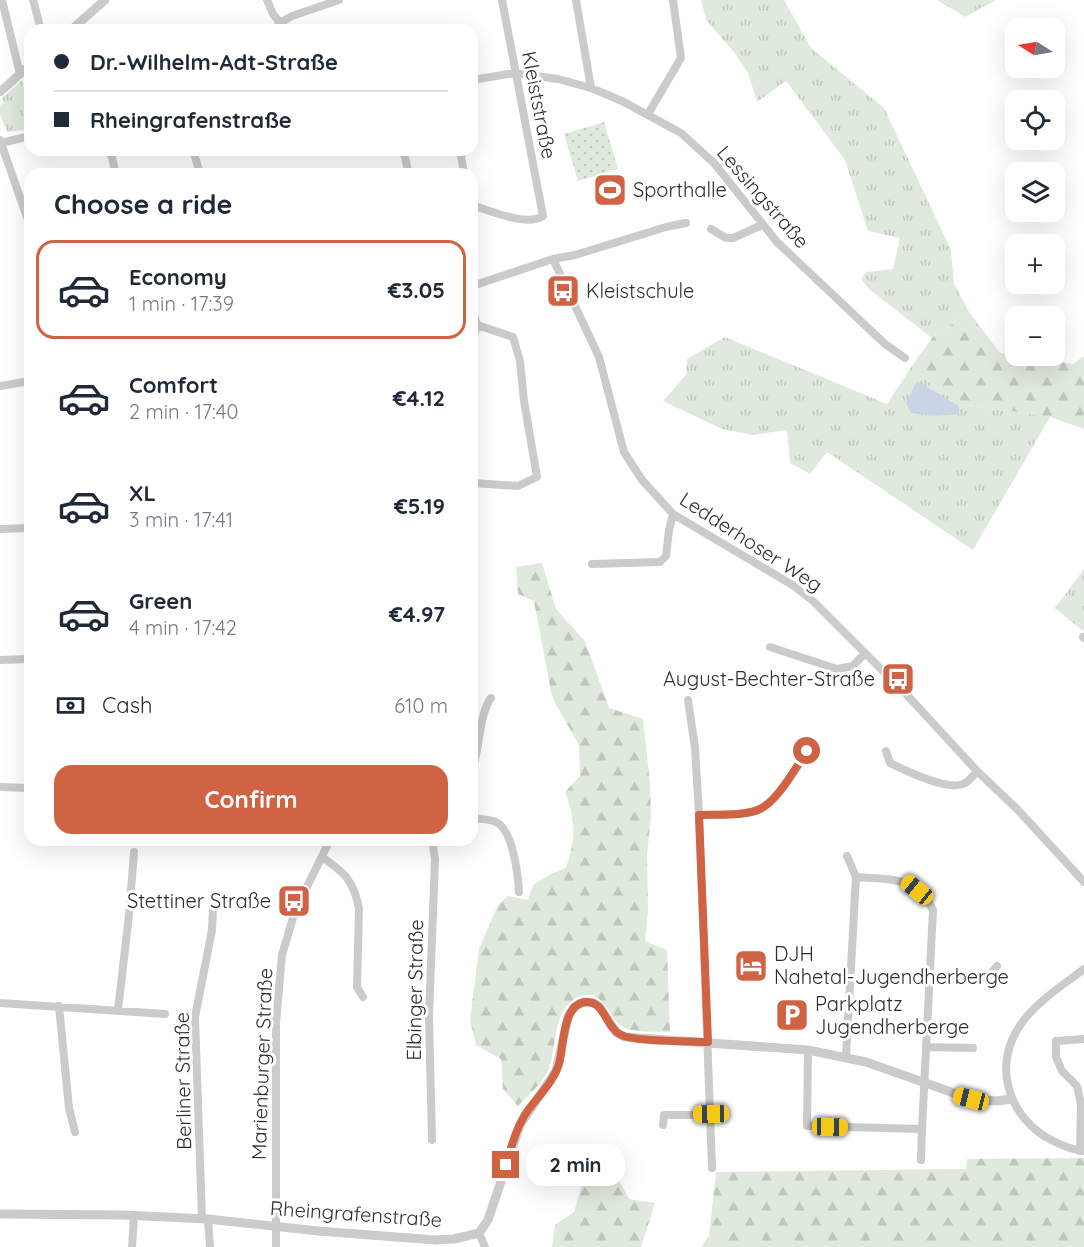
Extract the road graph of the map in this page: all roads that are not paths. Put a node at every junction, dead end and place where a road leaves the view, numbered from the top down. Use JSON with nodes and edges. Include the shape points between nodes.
{"nodes":[{"id":1,"x":2,"y":0,"type":"edge"},
{"id":2,"x":33,"y":0,"type":"edge"},
{"id":3,"x":105,"y":0,"type":"edge"},
{"id":4,"x":267,"y":0,"type":"edge"},
{"id":5,"x":339,"y":0,"type":"edge"},
{"id":6,"x":502,"y":0,"type":"edge"},
{"id":7,"x":576,"y":0,"type":"edge"},
{"id":8,"x":673,"y":0,"type":"edge"},
{"id":9,"x":280,"y":23,"type":"joint"},
{"id":10,"x":39,"y":24,"type":"edge"},
{"id":11,"x":77,"y":24,"type":"edge"},
{"id":12,"x":24,"y":70,"type":"edge"},
{"id":13,"x":515,"y":73,"type":"junction"},
{"id":14,"x":20,"y":74,"type":"junction"},
{"id":15,"x":478,"y":79,"type":"edge"},
{"id":16,"x":591,"y":88,"type":"junction"},
{"id":17,"x":0,"y":92,"type":"edge"},
{"id":18,"x":648,"y":114,"type":"junction"},
{"id":19,"x":24,"y":137,"type":"edge"},
{"id":20,"x":0,"y":142,"type":"edge"},
{"id":21,"x":478,"y":208,"type":"edge"},
{"id":22,"x":24,"y":209,"type":"edge"},
{"id":23,"x":686,"y":223,"type":"dead end"},
{"id":24,"x":762,"y":225,"type":"junction"},
{"id":25,"x":711,"y":229,"type":"dead end"},
{"id":26,"x":553,"y":259,"type":"junction"},
{"id":27,"x":478,"y":284,"type":"edge"},
{"id":28,"x":478,"y":325,"type":"edge"},
{"id":29,"x":904,"y":358,"type":"dead end"},
{"id":30,"x":24,"y":382,"type":"edge"},
{"id":31,"x":0,"y":386,"type":"edge"},
{"id":32,"x":478,"y":483,"type":"edge"},
{"id":33,"x":673,"y":514,"type":"junction"},
{"id":34,"x":24,"y":528,"type":"edge"},
{"id":35,"x":0,"y":529,"type":"edge"},
{"id":36,"x":592,"y":564,"type":"dead end"},
{"id":37,"x":770,"y":647,"type":"dead end"},
{"id":38,"x":865,"y":652,"type":"junction"},
{"id":39,"x":24,"y":659,"type":"edge"},
{"id":40,"x":0,"y":660,"type":"edge"},
{"id":41,"x":491,"y":698,"type":"dead end"},
{"id":42,"x":688,"y":700,"type":"dead end"},
{"id":43,"x":814,"y":741,"type":"dead end"},
{"id":44,"x":478,"y":750,"type":"edge"},
{"id":45,"x":886,"y":751,"type":"dead end"},
{"id":46,"x":977,"y":771,"type":"junction"},
{"id":47,"x":0,"y":788,"type":"edge"},
{"id":48,"x":24,"y":788,"type":"edge"},
{"id":49,"x":699,"y":815,"type":"junction"},
{"id":50,"x":478,"y":819,"type":"edge"},
{"id":51,"x":327,"y":846,"type":"edge"},
{"id":52,"x":433,"y":846,"type":"edge"},
{"id":53,"x":135,"y":852,"type":"dead end"},
{"id":54,"x":847,"y":856,"type":"dead end"},
{"id":55,"x":322,"y":857,"type":"junction"},
{"id":56,"x":856,"y":877,"type":"junction"},
{"id":57,"x":1084,"y":882,"type":"edge"},
{"id":58,"x":519,"y":892,"type":"dead end"},
{"id":59,"x":213,"y":908,"type":"dead end"},
{"id":60,"x":997,"y":966,"type":"dead end"},
{"id":61,"x":1084,"y":969,"type":"edge"},
{"id":62,"x":930,"y":976,"type":"junction"},
{"id":63,"x":363,"y":998,"type":"dead end"},
{"id":64,"x":0,"y":1003,"type":"edge"},
{"id":65,"x":59,"y":1005,"type":"junction"},
{"id":66,"x":118,"y":1010,"type":"junction"},
{"id":67,"x":165,"y":1014,"type":"dead end"},
{"id":68,"x":1084,"y":1039,"type":"edge"},
{"id":69,"x":708,"y":1042,"type":"junction"},
{"id":70,"x":926,"y":1047,"type":"junction"},
{"id":71,"x":973,"y":1048,"type":"dead end"},
{"id":72,"x":808,"y":1050,"type":"junction"},
{"id":73,"x":846,"y":1057,"type":"junction"},
{"id":74,"x":924,"y":1084,"type":"junction"},
{"id":75,"x":1011,"y":1099,"type":"junction"},
{"id":76,"x":711,"y":1114,"type":"junction"},
{"id":77,"x":663,"y":1125,"type":"dead end"},
{"id":78,"x":922,"y":1129,"type":"junction"},
{"id":79,"x":75,"y":1132,"type":"dead end"},
{"id":80,"x":432,"y":1140,"type":"dead end"},
{"id":81,"x":1082,"y":1151,"type":"edge"},
{"id":82,"x":921,"y":1161,"type":"dead end"},
{"id":83,"x":712,"y":1168,"type":"dead end"},
{"id":84,"x":0,"y":1214,"type":"edge"},
{"id":85,"x":134,"y":1216,"type":"junction"},
{"id":86,"x":205,"y":1219,"type":"junction"},
{"id":87,"x":275,"y":1227,"type":"junction"},
{"id":88,"x":479,"y":1233,"type":"junction"},
{"id":89,"x":417,"y":1243,"type":"edge"},
{"id":90,"x":132,"y":1247,"type":"edge"},
{"id":91,"x":210,"y":1247,"type":"edge"},
{"id":92,"x":276,"y":1247,"type":"edge"},
{"id":93,"x":485,"y":1247,"type":"edge"}],
"edges":[{"from":1,"to":14,"type":"street"},
{"from":2,"to":10,"type":"street"},
{"from":3,"to":11,"type":"street"},
{"from":4,"to":9,"type":"street"},
{"from":5,"to":9,"type":"street"},
{"from":6,"to":13,"type":"street","name":"Kleiststraße"},
{"from":7,"to":16,"type":"street"},
{"from":8,"to":18,"type":"street","via":[[681,58]]},
{"from":12,"to":14,"type":"street"},
{"from":13,"to":15,"type":"street","name":"Lessingstraße"},
{"from":13,"to":16,"type":"street","name":"Lessingstraße"},
{"from":13,"to":21,"type":"street","name":"Kleiststraße","via":[[543,216],[534,221],[521,220]]},
{"from":14,"to":17,"type":"street"},
{"from":16,"to":18,"type":"street","name":"Lessingstraße"},
{"from":18,"to":24,"type":"street","name":"Lessingstraße","via":[[681,133],[714,163]]},
{"from":19,"to":20,"type":"street"},
{"from":20,"to":22,"type":"street"},
{"from":23,"to":26,"type":"street"},
{"from":24,"to":25,"type":"street","via":[[733,238]]},
{"from":24,"to":29,"type":"street","name":"Lessingstraße"},
{"from":26,"to":27,"type":"street"},
{"from":26,"to":33,"type":"street","name":"Ledderhoser Weg","via":[[599,357],[624,452],[642,480]]},
{"from":28,"to":32,"type":"street","via":[[513,337],[537,477],[518,486]]},
{"from":30,"to":31,"type":"street"},
{"from":33,"to":36,"type":"street","via":[[666,556],[660,562]]},
{"from":33,"to":38,"type":"street","name":"Ledderhoser Weg","via":[[794,586]]},
{"from":34,"to":35,"type":"street"},
{"from":37,"to":38,"type":"street","via":[[837,669],[853,666]]},
{"from":38,"to":46,"type":"street","name":"Ledderhoser Weg"},
{"from":39,"to":40,"type":"street"},
{"from":41,"to":44,"type":"street"},
{"from":42,"to":49,"type":"street"},
{"from":43,"to":49,"type":"street","via":[[762,808]]},
{"from":45,"to":46,"type":"street","via":[[890,764],[956,786],[966,784]]},
{"from":46,"to":57,"type":"street","name":"Ledderhoser Weg"},
{"from":47,"to":48,"type":"street"},
{"from":49,"to":69,"type":"street"},
{"from":50,"to":58,"type":"street","via":[[494,821],[507,835],[516,863]]},
{"from":51,"to":55,"type":"street","name":"Marienburger Straße"},
{"from":52,"to":80,"type":"street","name":"Elbinger Straße","via":[[429,1017]]},
{"from":53,"to":66,"type":"street"},
{"from":54,"to":56,"type":"street"},
{"from":55,"to":63,"type":"street","via":[[345,873],[357,898],[357,987]]},
{"from":55,"to":87,"type":"street","name":"Marienburger Straße","via":[[295,911],[282,955],[276,1023]]},
{"from":56,"to":62,"type":"street","via":[[907,881],[928,898],[933,910]]},
{"from":56,"to":73,"type":"street"},
{"from":59,"to":86,"type":"street","name":"Berliner Straße","via":[[195,1017]]},
{"from":60,"to":62,"type":"street","via":[[987,978]]},
{"from":61,"to":75,"type":"street","via":[[1021,1023],[1010,1043],[1006,1066]]},
{"from":62,"to":70,"type":"street"},
{"from":64,"to":65,"type":"street"},
{"from":65,"to":66,"type":"street"},
{"from":65,"to":79,"type":"street"},
{"from":66,"to":67,"type":"street"},
{"from":68,"to":81,"type":"street","via":[[1056,1041],[1056,1057],[1062,1071],[1077,1086]]},
{"from":69,"to":72,"type":"street"},
{"from":69,"to":76,"type":"street"},
{"from":69,"to":88,"type":"street","via":[[625,1036],[616,1032],[594,1003],[574,1007],[554,1076],[520,1125],[488,1220]]},
{"from":70,"to":71,"type":"street"},
{"from":70,"to":74,"type":"street"},
{"from":72,"to":73,"type":"street"},
{"from":72,"to":78,"type":"street","via":[[807,1126]]},
{"from":73,"to":74,"type":"street"},
{"from":74,"to":75,"type":"street","via":[[971,1099]]},
{"from":74,"to":78,"type":"street"},
{"from":75,"to":81,"type":"street","via":[[1043,1136]]},
{"from":76,"to":77,"type":"street","via":[[664,1115]]},
{"from":76,"to":83,"type":"street"},
{"from":78,"to":82,"type":"street"},
{"from":84,"to":85,"type":"street","name":"Rheingrafenstraße"},
{"from":85,"to":86,"type":"street","name":"Rheingrafenstraße"},
{"from":85,"to":90,"type":"street"},
{"from":86,"to":87,"type":"street","name":"Rheingrafenstraße"},
{"from":86,"to":91,"type":"street","name":"Berliner Straße"},
{"from":87,"to":89,"type":"street","name":"Rheingrafenstraße"},
{"from":87,"to":92,"type":"street","name":"Marienburger Straße"},
{"from":88,"to":89,"type":"street","name":"Rheingrafenstraße"},
{"from":88,"to":93,"type":"street"}]}
